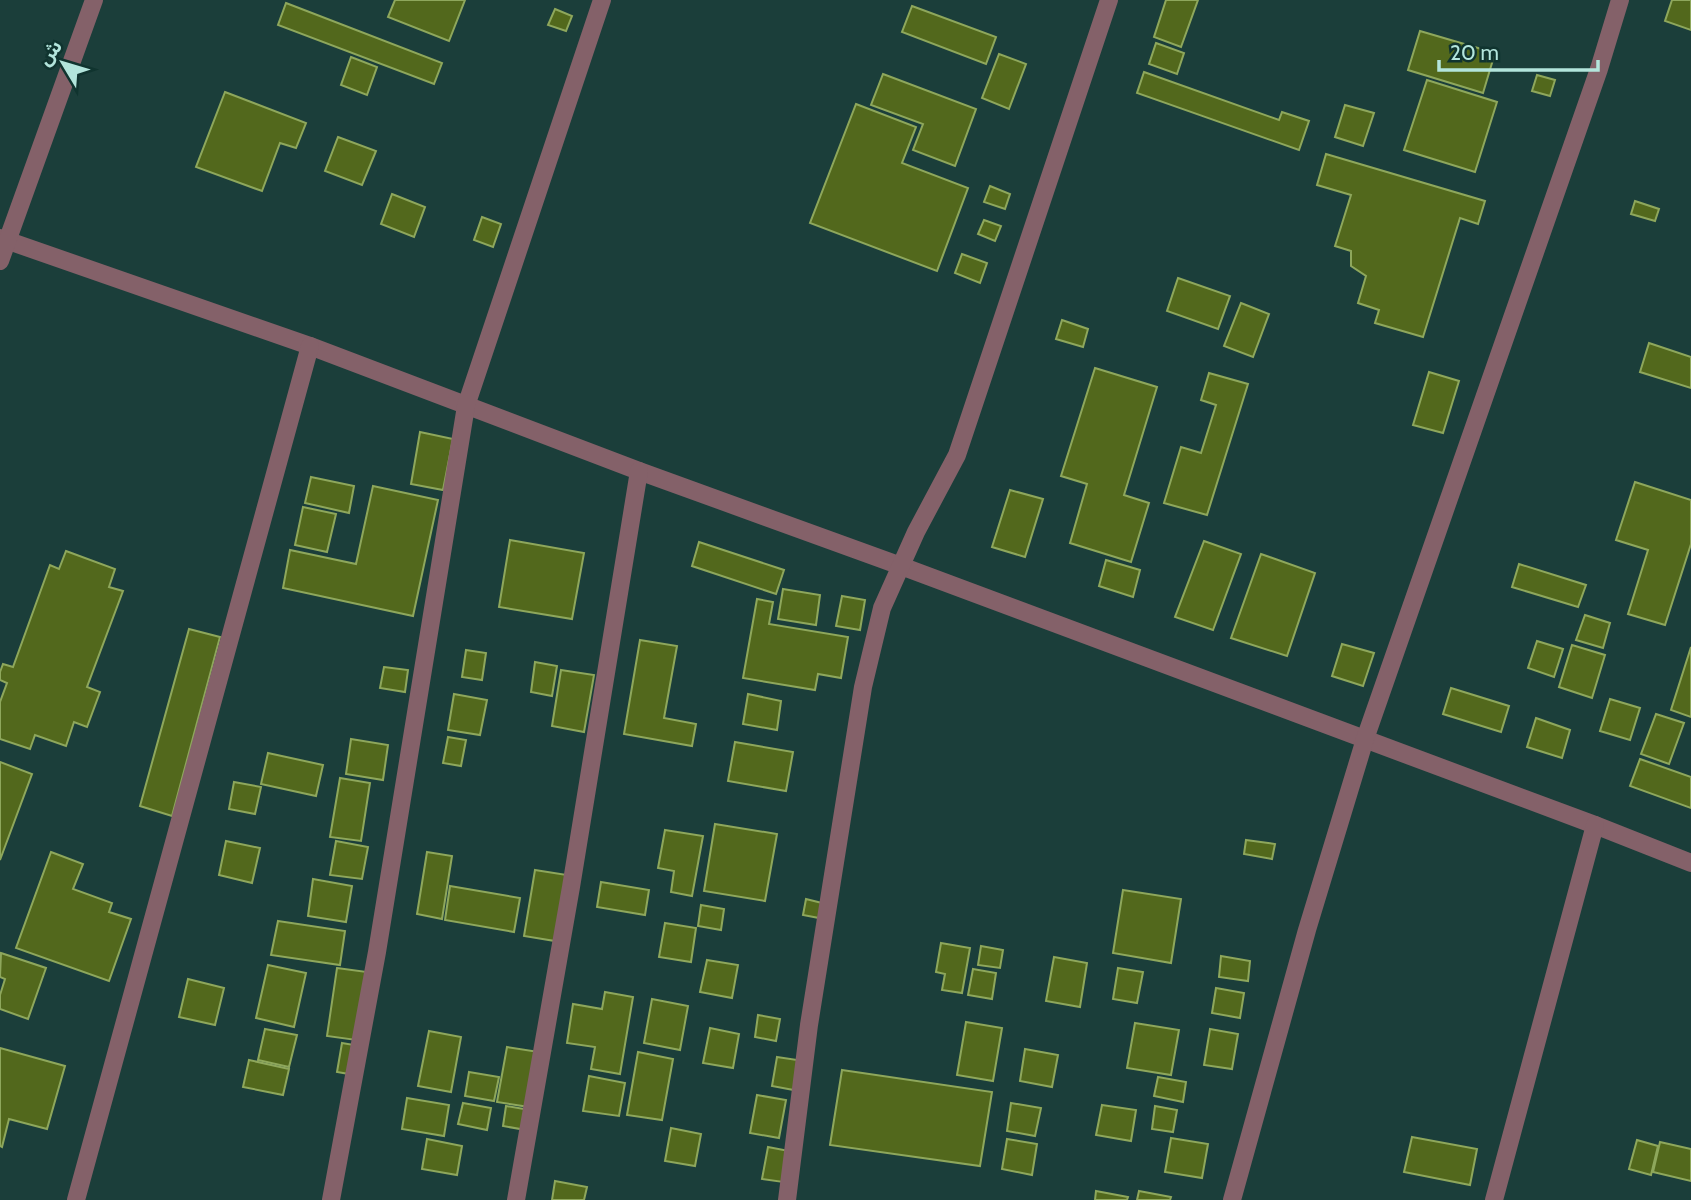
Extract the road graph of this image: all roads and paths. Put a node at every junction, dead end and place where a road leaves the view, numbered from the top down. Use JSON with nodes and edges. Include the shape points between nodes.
{"nodes":[{"id":1,"x":94,"y":0,"type":"edge"},
{"id":2,"x":602,"y":0,"type":"edge"},
{"id":3,"x":1110,"y":0,"type":"edge"},
{"id":4,"x":1620,"y":0,"type":"edge"},
{"id":5,"x":4,"y":240,"type":"edge"},
{"id":6,"x":0,"y":261,"type":"edge"},
{"id":7,"x":310,"y":346,"type":"junction"},
{"id":8,"x":466,"y":406,"type":"junction"},
{"id":9,"x":639,"y":471,"type":"junction"},
{"id":10,"x":901,"y":566,"type":"junction"},
{"id":11,"x":1365,"y":739,"type":"junction"},
{"id":12,"x":1595,"y":825,"type":"junction"},
{"id":13,"x":1691,"y":863,"type":"edge"},
{"id":14,"x":76,"y":1200,"type":"edge"},
{"id":15,"x":331,"y":1200,"type":"edge"},
{"id":16,"x":516,"y":1200,"type":"edge"},
{"id":17,"x":787,"y":1200,"type":"edge"},
{"id":18,"x":1232,"y":1200,"type":"edge"},
{"id":19,"x":1494,"y":1200,"type":"edge"}],
"edges":[{"from":1,"to":5,"type":"street"},
{"from":2,"to":8,"type":"street"},
{"from":3,"to":10,"type":"street","via":[[961,444]]},
{"from":4,"to":11,"type":"street"},
{"from":5,"to":6,"type":"street"},
{"from":5,"to":7,"type":"street"},
{"from":7,"to":8,"type":"street"},
{"from":7,"to":14,"type":"street"},
{"from":8,"to":9,"type":"street"},
{"from":8,"to":15,"type":"street","via":[[377,952]]},
{"from":9,"to":10,"type":"street"},
{"from":9,"to":16,"type":"street"},
{"from":10,"to":11,"type":"street"},
{"from":10,"to":17,"type":"street","via":[[882,608],[863,687],[809,1025]]},
{"from":11,"to":12,"type":"street"},
{"from":11,"to":18,"type":"street"},
{"from":12,"to":13,"type":"street"},
{"from":12,"to":19,"type":"street"}]}
